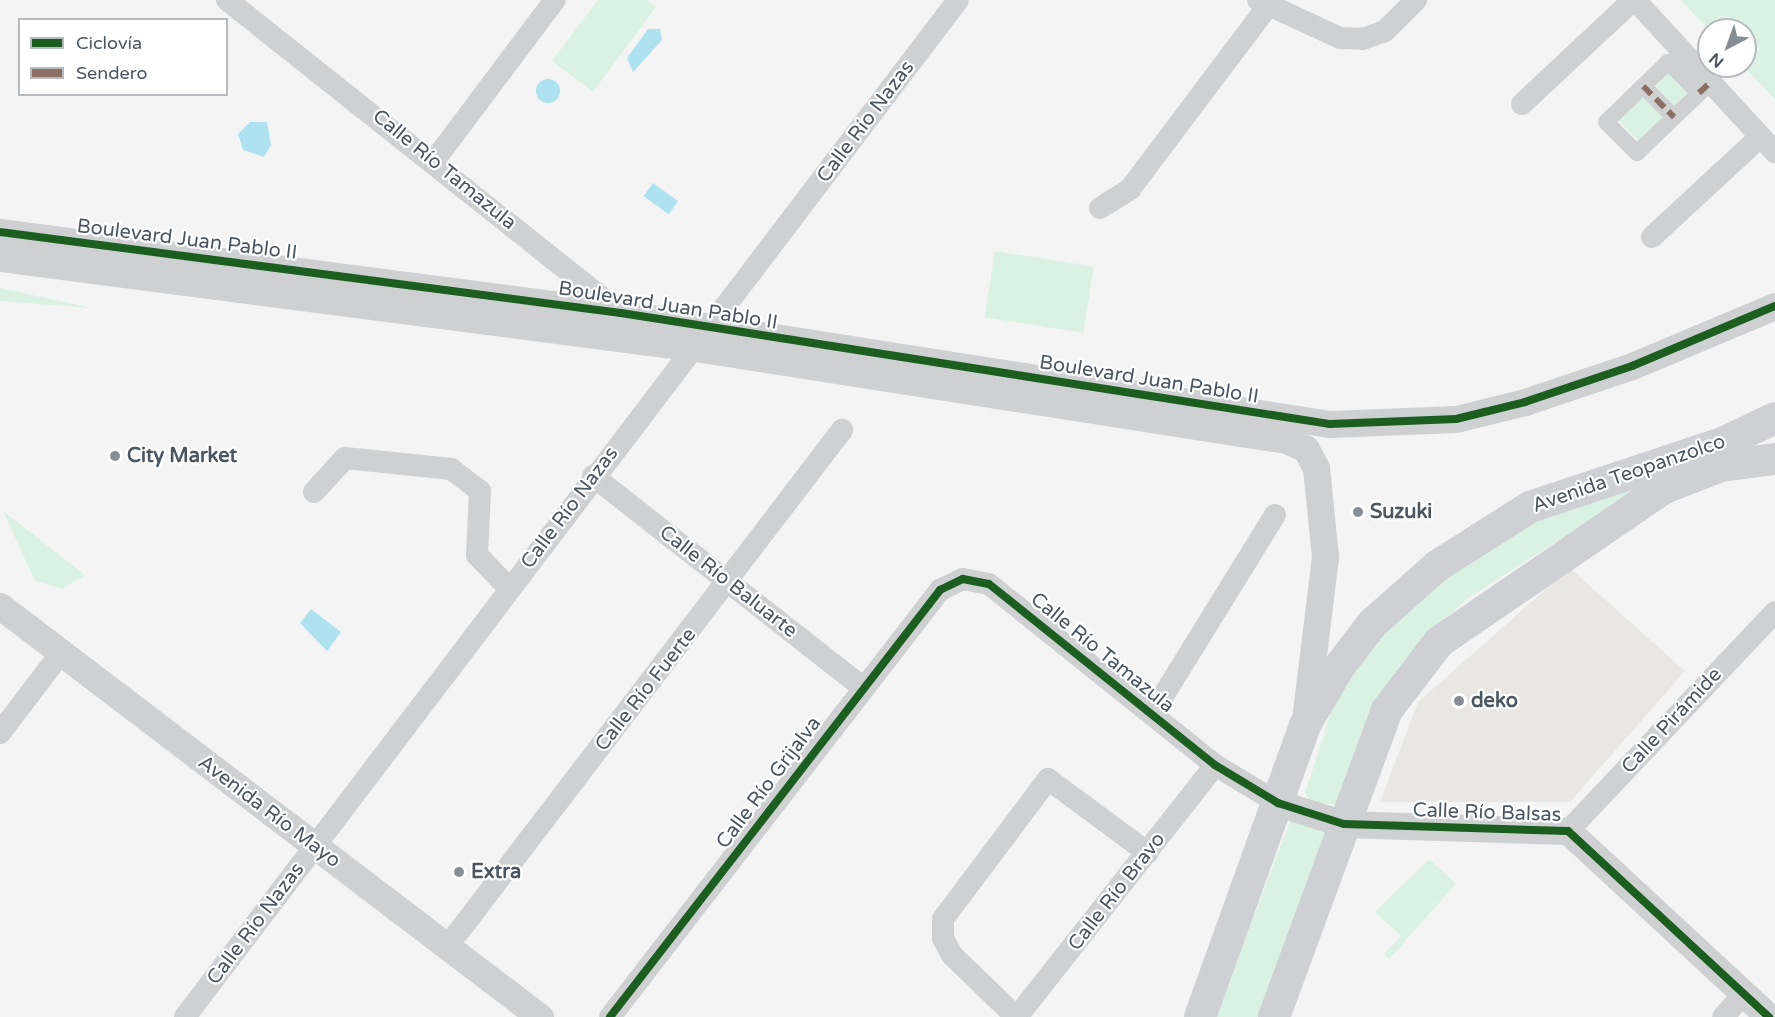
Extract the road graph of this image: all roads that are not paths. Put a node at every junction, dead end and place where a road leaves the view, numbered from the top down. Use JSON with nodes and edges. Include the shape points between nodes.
{"nodes":[{"id":1,"x":227,"y":0,"type":"edge"},
{"id":2,"x":555,"y":0,"type":"edge"},
{"id":3,"x":958,"y":0,"type":"edge"},
{"id":4,"x":1416,"y":0,"type":"edge"},
{"id":5,"x":1634,"y":0,"type":"edge"},
{"id":6,"x":1263,"y":3,"type":"edge"},
{"id":7,"x":1643,"y":86,"type":"junction"},
{"id":8,"x":1705,"y":88,"type":"junction"},
{"id":9,"x":1522,"y":104,"type":"dead end"},
{"id":10,"x":1674,"y":117,"type":"junction"},
{"id":11,"x":1768,"y":144,"type":"edge"},
{"id":12,"x":434,"y":161,"type":"junction"},
{"id":13,"x":1100,"y":208,"type":"dead end"},
{"id":14,"x":0,"y":232,"type":"edge"},
{"id":15,"x":1652,"y":237,"type":"dead end"},
{"id":16,"x":0,"y":258,"type":"edge"},
{"id":17,"x":1775,"y":306,"type":"edge"},
{"id":18,"x":621,"y":313,"type":"junction"},
{"id":19,"x":702,"y":338,"type":"junction"},
{"id":20,"x":658,"y":343,"type":"junction"},
{"id":21,"x":1775,"y":418,"type":"edge"},
{"id":22,"x":842,"y":430,"type":"dead end"},
{"id":23,"x":1775,"y":459,"type":"edge"},
{"id":24,"x":593,"y":476,"type":"junction"},
{"id":25,"x":314,"y":492,"type":"dead end"},
{"id":26,"x":1275,"y":515,"type":"dead end"},
{"id":27,"x":963,"y":579,"type":"joint"},
{"id":28,"x":730,"y":583,"type":"junction"},
{"id":29,"x":509,"y":588,"type":"junction"},
{"id":30,"x":0,"y":606,"type":"edge"},
{"id":31,"x":1775,"y":612,"type":"edge"},
{"id":32,"x":61,"y":653,"type":"junction"},
{"id":33,"x":862,"y":687,"type":"junction"},
{"id":34,"x":1152,"y":714,"type":"junction"},
{"id":35,"x":1305,"y":725,"type":"junction"},
{"id":36,"x":0,"y":733,"type":"edge"},
{"id":37,"x":1215,"y":765,"type":"junction"},
{"id":38,"x":1278,"y":803,"type":"junction"},
{"id":39,"x":1344,"y":824,"type":"junction"},
{"id":40,"x":1568,"y":831,"type":"junction"},
{"id":41,"x":315,"y":847,"type":"junction"},
{"id":42,"x":1148,"y":853,"type":"junction"},
{"id":43,"x":447,"y":947,"type":"junction"},
{"id":44,"x":1744,"y":994,"type":"junction"},
{"id":45,"x":185,"y":1017,"type":"edge"},
{"id":46,"x":540,"y":1017,"type":"edge"},
{"id":47,"x":610,"y":1017,"type":"edge"},
{"id":48,"x":1017,"y":1017,"type":"edge"},
{"id":49,"x":1200,"y":1017,"type":"edge"},
{"id":50,"x":1274,"y":1017,"type":"edge"},
{"id":51,"x":1723,"y":1017,"type":"edge"},
{"id":52,"x":1769,"y":1017,"type":"edge"}],
"edges":[{"from":1,"to":12,"type":"street","name":"Calle Río Tamazula"},
{"from":2,"to":12,"type":"street"},
{"from":3,"to":19,"type":"street","name":"Calle Río Nazas"},
{"from":4,"to":6,"type":"street","via":[[1385,32],[1363,39],[1340,38]]},
{"from":5,"to":8,"type":"street"},
{"from":5,"to":9,"type":"street"},
{"from":6,"to":13,"type":"street","via":[[1130,189]]},
{"from":7,"to":8,"type":"street","via":[[1668,62]]},
{"from":7,"to":10,"type":"street"},
{"from":7,"to":10,"type":"street","via":[[1606,122],[1629,146],[1636,153]]},
{"from":8,"to":10,"type":"street"},
{"from":8,"to":11,"type":"street"},
{"from":11,"to":15,"type":"street"},
{"from":12,"to":18,"type":"street","name":"Calle Río Tamazula"},
{"from":14,"to":18,"type":"street","name":"Boulevard Juan Pablo II"},
{"from":16,"to":20,"type":"street","name":"Boulevard Juan Pablo II"},
{"from":17,"to":19,"type":"street","name":"Boulevard Juan Pablo II","via":[[1632,366],[1525,402],[1456,419],[1330,424]]},
{"from":18,"to":19,"type":"street","name":"Boulevard Juan Pablo II"},
{"from":18,"to":20,"type":"street","name":"Calle Río Tamazula"},
{"from":19,"to":20,"type":"street","name":"Boulevard Juan Pablo II"},
{"from":19,"to":24,"type":"street","name":"Calle Río Nazas"},
{"from":19,"to":35,"type":"street","name":"Boulevard Juan Pablo II","via":[[1286,440],[1306,449],[1316,468],[1324,557]]},
{"from":21,"to":35,"type":"main road","name":"Avenida Teopanzolco","via":[[1725,442],[1530,507],[1437,566],[1372,624],[1339,667]]},
{"from":22,"to":28,"type":"street","name":"Calle Río Fuerte"},
{"from":23,"to":39,"type":"main road","name":"Avenida Teopanzolco","via":[[1722,466],[1664,488],[1439,642],[1387,710]]},
{"from":24,"to":28,"type":"street","name":"Calle Río Baluarte"},
{"from":24,"to":29,"type":"street","name":"Calle Río Nazas"},
{"from":25,"to":29,"type":"street","via":[[345,458],[451,469],[480,491],[477,555]]},
{"from":26,"to":34,"type":"street"},
{"from":27,"to":33,"type":"street","name":"Calle Río Grijalva","via":[[940,590]]},
{"from":27,"to":34,"type":"street","name":"Calle Río Tamazula","via":[[989,584]]},
{"from":28,"to":33,"type":"street","name":"Calle Río Baluarte"},
{"from":28,"to":43,"type":"street","name":"Calle Río Fuerte"},
{"from":29,"to":41,"type":"street","name":"Calle Río Nazas"},
{"from":30,"to":32,"type":"street","name":"Avenida Río Mayo"},
{"from":31,"to":40,"type":"street","name":"Calle Pirámide"},
{"from":32,"to":36,"type":"street"},
{"from":32,"to":41,"type":"street","name":"Avenida Río Mayo"},
{"from":33,"to":47,"type":"street","name":"Calle Río Grijalva"},
{"from":34,"to":37,"type":"street","name":"Calle Río Tamazula"},
{"from":35,"to":38,"type":"main road","name":"Avenida Teopanzolco"},
{"from":37,"to":38,"type":"street","name":"Calle Río Tamazula"},
{"from":37,"to":42,"type":"street","name":"Calle Río Bravo"},
{"from":38,"to":39,"type":"street","name":"Calle Río Balsas"},
{"from":38,"to":49,"type":"main road","name":"Avenida Teopanzolco"},
{"from":39,"to":40,"type":"street","name":"Calle Río Balsas"},
{"from":39,"to":50,"type":"main road","name":"Avenida Teopanzolco"},
{"from":40,"to":44,"type":"street","name":"Calle Río Balsas"},
{"from":41,"to":43,"type":"street","name":"Avenida Río Mayo"},
{"from":41,"to":45,"type":"street","name":"Calle Río Nazas"},
{"from":42,"to":48,"type":"street","name":"Calle Río Bravo"},
{"from":42,"to":48,"type":"street","via":[[1048,779],[950,903],[944,939],[952,955]]},
{"from":43,"to":46,"type":"street","name":"Avenida Río Mayo"},
{"from":44,"to":51,"type":"street"},
{"from":44,"to":52,"type":"street","name":"Calle Río Balsas"}]}
